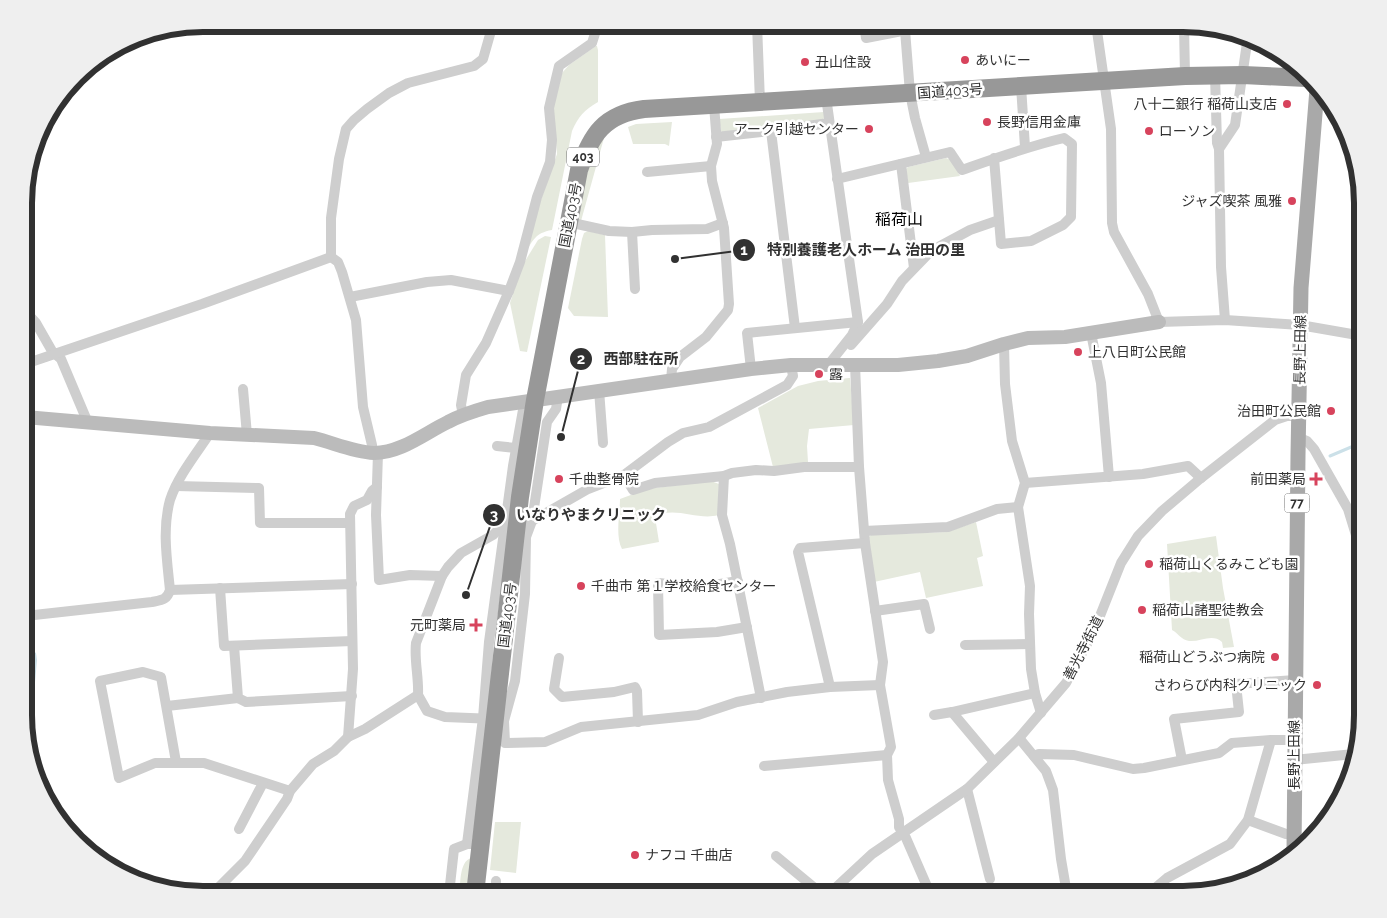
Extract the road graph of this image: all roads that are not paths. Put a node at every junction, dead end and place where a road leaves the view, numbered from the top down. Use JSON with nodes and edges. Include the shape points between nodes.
{"nodes":[{"id":1,"x":490,"y":32,"type":"edge"},
{"id":2,"x":595,"y":32,"type":"edge"},
{"id":3,"x":757,"y":32,"type":"edge"},
{"id":4,"x":865,"y":32,"type":"edge"},
{"id":5,"x":894,"y":32,"type":"edge"},
{"id":6,"x":904,"y":32,"type":"edge"},
{"id":7,"x":1097,"y":32,"type":"edge"},
{"id":8,"x":1184,"y":32,"type":"edge"},
{"id":9,"x":1247,"y":45,"type":"edge"},
{"id":10,"x":1243,"y":75,"type":"junction"},
{"id":11,"x":1185,"y":76,"type":"junction"},
{"id":12,"x":1215,"y":76,"type":"junction"},
{"id":13,"x":1299,"y":78,"type":"edge"},
{"id":14,"x":1104,"y":81,"type":"junction"},
{"id":15,"x":1021,"y":86,"type":"junction"},
{"id":16,"x":910,"y":94,"type":"junction"},
{"id":17,"x":1316,"y":96,"type":"edge"},
{"id":18,"x":826,"y":97,"type":"junction"},
{"id":19,"x":760,"y":102,"type":"junction"},
{"id":20,"x":714,"y":104,"type":"junction"},
{"id":21,"x":829,"y":123,"type":"junction"},
{"id":22,"x":771,"y":131,"type":"junction"},
{"id":23,"x":716,"y":137,"type":"junction"},
{"id":24,"x":1025,"y":147,"type":"junction"},
{"id":25,"x":1219,"y":149,"type":"junction"},
{"id":26,"x":926,"y":157,"type":"junction"},
{"id":27,"x":994,"y":158,"type":"junction"},
{"id":28,"x":901,"y":164,"type":"junction"},
{"id":29,"x":711,"y":166,"type":"junction"},
{"id":30,"x":647,"y":172,"type":"dead end"},
{"id":31,"x":837,"y":179,"type":"junction"},
{"id":32,"x":999,"y":220,"type":"junction"},
{"id":33,"x":568,"y":222,"type":"junction"},
{"id":34,"x":723,"y":223,"type":"junction"},
{"id":35,"x":632,"y":232,"type":"junction"},
{"id":36,"x":331,"y":257,"type":"junction"},
{"id":37,"x":914,"y":268,"type":"junction"},
{"id":38,"x":635,"y":289,"type":"dead end"},
{"id":39,"x":509,"y":291,"type":"junction"},
{"id":40,"x":350,"y":297,"type":"junction"},
{"id":41,"x":32,"y":319,"type":"edge"},
{"id":42,"x":1226,"y":320,"type":"junction"},
{"id":43,"x":858,"y":322,"type":"junction"},
{"id":44,"x":1160,"y":322,"type":"junction"},
{"id":45,"x":1300,"y":325,"type":"junction"},
{"id":46,"x":795,"y":328,"type":"junction"},
{"id":47,"x":1091,"y":333,"type":"junction"},
{"id":48,"x":1354,"y":334,"type":"edge"},
{"id":49,"x":1004,"y":344,"type":"junction"},
{"id":50,"x":56,"y":354,"type":"junction"},
{"id":51,"x":32,"y":362,"type":"edge"},
{"id":52,"x":833,"y":364,"type":"junction"},
{"id":53,"x":856,"y":364,"type":"junction"},
{"id":54,"x":791,"y":365,"type":"junction"},
{"id":55,"x":751,"y":369,"type":"junction"},
{"id":56,"x":671,"y":380,"type":"junction"},
{"id":57,"x":243,"y":389,"type":"dead end"},
{"id":58,"x":599,"y":390,"type":"junction"},
{"id":59,"x":558,"y":396,"type":"junction"},
{"id":60,"x":529,"y":405,"type":"junction"},
{"id":61,"x":463,"y":415,"type":"junction"},
{"id":62,"x":1298,"y":416,"type":"junction"},
{"id":63,"x":32,"y":418,"type":"edge"},
{"id":64,"x":88,"y":423,"type":"junction"},
{"id":65,"x":210,"y":433,"type":"junction"},
{"id":66,"x":248,"y":434,"type":"junction"},
{"id":67,"x":1298,"y":437,"type":"junction"},
{"id":68,"x":603,"y":442,"type":"dead end"},
{"id":69,"x":497,"y":446,"type":"dead end"},
{"id":70,"x":516,"y":448,"type":"junction"},
{"id":71,"x":375,"y":453,"type":"junction"},
{"id":72,"x":859,"y":467,"type":"junction"},
{"id":73,"x":624,"y":475,"type":"junction"},
{"id":74,"x":724,"y":476,"type":"junction"},
{"id":75,"x":1109,"y":476,"type":"junction"},
{"id":76,"x":1201,"y":478,"type":"junction"},
{"id":77,"x":1025,"y":483,"type":"junction"},
{"id":78,"x":176,"y":486,"type":"junction"},
{"id":79,"x":377,"y":487,"type":"junction"},
{"id":80,"x":1018,"y":507,"type":"junction"},
{"id":81,"x":518,"y":522,"type":"junction"},
{"id":82,"x":350,"y":523,"type":"junction"},
{"id":83,"x":1354,"y":529,"type":"edge"},
{"id":84,"x":864,"y":531,"type":"junction"},
{"id":85,"x":865,"y":543,"type":"junction"},
{"id":86,"x":442,"y":576,"type":"junction"},
{"id":87,"x":738,"y":581,"type":"junction"},
{"id":88,"x":352,"y":584,"type":"junction"},
{"id":89,"x":220,"y":588,"type":"junction"},
{"id":90,"x":170,"y":590,"type":"junction"},
{"id":91,"x":876,"y":611,"type":"junction"},
{"id":92,"x":32,"y":615,"type":"edge"},
{"id":93,"x":747,"y":627,"type":"junction"},
{"id":94,"x":930,"y":629,"type":"dead end"},
{"id":95,"x":352,"y":641,"type":"junction"},
{"id":96,"x":1030,"y":644,"type":"junction"},
{"id":97,"x":965,"y":645,"type":"dead end"},
{"id":98,"x":234,"y":646,"type":"junction"},
{"id":99,"x":559,"y":658,"type":"dead end"},
{"id":100,"x":1295,"y":680,"type":"junction"},
{"id":101,"x":880,"y":685,"type":"junction"},
{"id":102,"x":830,"y":687,"type":"junction"},
{"id":103,"x":1035,"y":693,"type":"junction"},
{"id":104,"x":418,"y":695,"type":"junction"},
{"id":105,"x":352,"y":696,"type":"junction"},
{"id":106,"x":238,"y":698,"type":"junction"},
{"id":107,"x":760,"y":698,"type":"junction"},
{"id":108,"x":167,"y":706,"type":"junction"},
{"id":109,"x":952,"y":712,"type":"junction"},
{"id":110,"x":1041,"y":713,"type":"junction"},
{"id":111,"x":934,"y":715,"type":"dead end"},
{"id":112,"x":494,"y":719,"type":"junction"},
{"id":113,"x":638,"y":722,"type":"junction"},
{"id":114,"x":348,"y":737,"type":"junction"},
{"id":115,"x":1019,"y":738,"type":"junction"},
{"id":116,"x":1271,"y":740,"type":"junction"},
{"id":117,"x":1295,"y":740,"type":"junction"},
{"id":118,"x":1349,"y":754,"type":"edge"},
{"id":119,"x":887,"y":755,"type":"junction"},
{"id":120,"x":1034,"y":756,"type":"junction"},
{"id":121,"x":1182,"y":760,"type":"junction"},
{"id":122,"x":1294,"y":760,"type":"junction"},
{"id":123,"x":176,"y":762,"type":"junction"},
{"id":124,"x":994,"y":762,"type":"junction"},
{"id":125,"x":764,"y":766,"type":"dead end"},
{"id":126,"x":263,"y":783,"type":"junction"},
{"id":127,"x":967,"y":789,"type":"junction"},
{"id":128,"x":290,"y":791,"type":"junction"},
{"id":129,"x":1248,"y":820,"type":"junction"},
{"id":130,"x":239,"y":829,"type":"dead end"},
{"id":131,"x":902,"y":832,"type":"junction"},
{"id":132,"x":474,"y":844,"type":"junction"},
{"id":133,"x":1295,"y":844,"type":"edge"},
{"id":134,"x":776,"y":856,"type":"dead end"},
{"id":135,"x":990,"y":879,"type":"dead end"},
{"id":136,"x":496,"y":881,"type":"dead end"},
{"id":137,"x":812,"y":885,"type":"edge"},
{"id":138,"x":838,"y":885,"type":"edge"},
{"id":139,"x":926,"y":885,"type":"edge"},
{"id":140,"x":1066,"y":885,"type":"edge"},
{"id":141,"x":1159,"y":885,"type":"edge"},
{"id":142,"x":220,"y":886,"type":"edge"},
{"id":143,"x":450,"y":886,"type":"edge"},
{"id":144,"x":475,"y":886,"type":"edge"},
{"id":145,"x":496,"y":886,"type":"edge"}],
"edges":[{"from":1,"to":36,"type":"street","via":[[482,59],[474,66],[408,83],[367,109],[346,129],[331,218]]},
{"from":2,"to":39,"type":"street","via":[[592,43],[559,66],[549,108],[550,162],[536,197],[520,262]]},
{"from":3,"to":19,"type":"street"},
{"from":4,"to":5,"type":"street","via":[[866,38]]},
{"from":6,"to":16,"type":"street"},
{"from":7,"to":14,"type":"street"},
{"from":8,"to":11,"type":"street"},
{"from":9,"to":10,"type":"street"},
{"from":10,"to":12,"type":"highway","name":"国道403号","number":"403"},
{"from":10,"to":13,"type":"highway","name":"国道403号","number":"403"},
{"from":10,"to":25,"type":"street","via":[[1235,125]]},
{"from":11,"to":12,"type":"highway","name":"国道403号","number":"403"},
{"from":11,"to":14,"type":"highway","name":"国道403号","number":"403"},
{"from":12,"to":25,"type":"street"},
{"from":14,"to":15,"type":"highway","name":"国道403号","number":"403"},
{"from":14,"to":44,"type":"street","via":[[1111,129],[1114,232]]},
{"from":15,"to":16,"type":"highway","name":"国道403号","number":"403"},
{"from":15,"to":24,"type":"street"},
{"from":16,"to":18,"type":"highway","name":"国道403号","number":"403"},
{"from":16,"to":26,"type":"street"},
{"from":17,"to":45,"type":"main road","name":"長野上田線","number":"77"},
{"from":18,"to":19,"type":"highway","name":"国道403号","number":"403"},
{"from":18,"to":21,"type":"street"},
{"from":19,"to":20,"type":"highway","name":"国道403号","number":"403"},
{"from":20,"to":23,"type":"street"},
{"from":20,"to":33,"type":"highway","name":"国道403号","number":"403","via":[[628,110],[612,118],[587,146],[578,170]]},
{"from":21,"to":22,"type":"street"},
{"from":21,"to":31,"type":"street"},
{"from":22,"to":23,"type":"street"},
{"from":22,"to":46,"type":"street"},
{"from":23,"to":29,"type":"street"},
{"from":24,"to":27,"type":"street"},
{"from":24,"to":32,"type":"street","via":[[1064,138],[1072,144],[1070,216],[1063,225],[1031,241],[1001,244]]},
{"from":25,"to":42,"type":"street","via":[[1221,267]]},
{"from":26,"to":27,"type":"street","via":[[950,152],[962,170]]},
{"from":26,"to":28,"type":"street"},
{"from":27,"to":32,"type":"street"},
{"from":28,"to":31,"type":"street"},
{"from":28,"to":37,"type":"street"},
{"from":29,"to":30,"type":"street"},
{"from":29,"to":34,"type":"street"},
{"from":31,"to":43,"type":"street"},
{"from":32,"to":37,"type":"street","via":[[970,230],[931,251]]},
{"from":33,"to":35,"type":"street","via":[[609,231]]},
{"from":33,"to":60,"type":"highway","name":"国道403号","number":"403"},
{"from":34,"to":35,"type":"street","via":[[707,230]]},
{"from":34,"to":56,"type":"street","via":[[728,310],[706,337],[680,357],[672,369]]},
{"from":35,"to":38,"type":"street"},
{"from":36,"to":40,"type":"street","via":[[338,262]]},
{"from":36,"to":50,"type":"street"},
{"from":37,"to":52,"type":"street","via":[[887,304]]},
{"from":39,"to":40,"type":"street","via":[[451,280]]},
{"from":39,"to":61,"type":"street","via":[[486,343],[466,375],[461,405]]},
{"from":40,"to":71,"type":"street","via":[[356,320],[363,407]]},
{"from":41,"to":50,"type":"street"},
{"from":42,"to":44,"type":"street"},
{"from":42,"to":45,"type":"street"},
{"from":43,"to":46,"type":"street"},
{"from":43,"to":52,"type":"street"},
{"from":44,"to":47,"type":"street"},
{"from":45,"to":48,"type":"street"},
{"from":45,"to":62,"type":"main road","name":"長野上田線","number":"77"},
{"from":46,"to":55,"type":"street","via":[[748,333]]},
{"from":47,"to":49,"type":"street","via":[[1028,338]]},
{"from":47,"to":75,"type":"street","via":[[1101,383]]},
{"from":49,"to":53,"type":"street","via":[[938,361]]},
{"from":49,"to":77,"type":"street","via":[[1012,441]]},
{"from":50,"to":51,"type":"street"},
{"from":50,"to":64,"type":"street"},
{"from":52,"to":53,"type":"street"},
{"from":52,"to":54,"type":"street"},
{"from":53,"to":72,"type":"street"},
{"from":54,"to":55,"type":"street"},
{"from":54,"to":73,"type":"street","via":[[792,376],[787,385],[709,427],[683,433]]},
{"from":55,"to":56,"type":"street"},
{"from":56,"to":58,"type":"street"},
{"from":57,"to":66,"type":"street"},
{"from":58,"to":59,"type":"street"},
{"from":58,"to":68,"type":"street"},
{"from":59,"to":60,"type":"street"},
{"from":59,"to":81,"type":"street","via":[[556,409],[547,422]]},
{"from":60,"to":61,"type":"street","via":[[488,407]]},
{"from":60,"to":70,"type":"street"},
{"from":60,"to":81,"type":"highway","name":"国道403号","number":"403"},
{"from":61,"to":71,"type":"street","via":[[406,445]]},
{"from":62,"to":67,"type":"main road","name":"長野上田線","number":"77"},
{"from":62,"to":76,"type":"street","name":"善光寺街道","via":[[1275,420]]},
{"from":63,"to":64,"type":"street"},
{"from":64,"to":65,"type":"street"},
{"from":65,"to":66,"type":"street"},
{"from":65,"to":78,"type":"street"},
{"from":66,"to":71,"type":"street","via":[[314,438]]},
{"from":67,"to":83,"type":"street","via":[[1314,449],[1348,509]]},
{"from":67,"to":100,"type":"main road","name":"長野上田線","number":"77"},
{"from":69,"to":70,"type":"street"},
{"from":70,"to":81,"type":"street"},
{"from":71,"to":79,"type":"street"},
{"from":72,"to":74,"type":"street","via":[[756,470]]},
{"from":72,"to":84,"type":"street"},
{"from":73,"to":74,"type":"street","via":[[633,490],[655,483]]},
{"from":73,"to":81,"type":"street"},
{"from":74,"to":87,"type":"street","via":[[722,515]]},
{"from":75,"to":76,"type":"street","via":[[1188,466]]},
{"from":75,"to":77,"type":"street"},
{"from":76,"to":110,"type":"street","name":"善光寺街道","via":[[1138,536],[1121,563],[1081,657],[1066,683]]},
{"from":77,"to":80,"type":"street"},
{"from":78,"to":82,"type":"street","via":[[259,488],[260,523]]},
{"from":78,"to":90,"type":"street","via":[[166,527]]},
{"from":79,"to":82,"type":"street","via":[[367,500],[354,506]]},
{"from":79,"to":86,"type":"street","via":[[379,580],[410,575]]},
{"from":80,"to":84,"type":"street","via":[[997,509],[948,528]]},
{"from":80,"to":96,"type":"street","via":[[1030,586]]},
{"from":81,"to":86,"type":"street","via":[[461,553]]},
{"from":81,"to":112,"type":"highway","name":"国道403号","number":"403"},
{"from":82,"to":88,"type":"street"},
{"from":84,"to":85,"type":"street"},
{"from":85,"to":91,"type":"street"},
{"from":85,"to":102,"type":"street","via":[[800,548],[798,552]]},
{"from":86,"to":104,"type":"street","via":[[416,643]]},
{"from":87,"to":93,"type":"street"},
{"from":87,"to":93,"type":"street","via":[[702,587],[658,583],[659,635]]},
{"from":88,"to":89,"type":"street"},
{"from":88,"to":95,"type":"street"},
{"from":89,"to":90,"type":"street"},
{"from":89,"to":98,"type":"street","via":[[224,646]]},
{"from":90,"to":92,"type":"street","via":[[164,600]]},
{"from":91,"to":94,"type":"street","via":[[924,604]]},
{"from":91,"to":101,"type":"street","via":[[883,662]]},
{"from":93,"to":107,"type":"street"},
{"from":95,"to":98,"type":"street"},
{"from":95,"to":105,"type":"street"},
{"from":96,"to":97,"type":"street"},
{"from":96,"to":103,"type":"street"},
{"from":98,"to":106,"type":"street"},
{"from":99,"to":113,"type":"street","via":[[554,689],[562,697],[635,687]]},
{"from":100,"to":117,"type":"main road","name":"長野上田線","number":"77"},
{"from":100,"to":121,"type":"street","via":[[1236,684],[1239,712],[1174,719]]},
{"from":101,"to":102,"type":"street"},
{"from":101,"to":119,"type":"street","via":[[891,747]]},
{"from":102,"to":107,"type":"street"},
{"from":103,"to":109,"type":"street"},
{"from":103,"to":110,"type":"street"},
{"from":104,"to":112,"type":"street","via":[[427,711],[445,717]]},
{"from":104,"to":114,"type":"street"},
{"from":105,"to":106,"type":"street","via":[[246,702]]},
{"from":105,"to":114,"type":"street"},
{"from":106,"to":108,"type":"street"},
{"from":107,"to":113,"type":"street","via":[[698,715]]},
{"from":108,"to":123,"type":"street"},
{"from":108,"to":123,"type":"street","via":[[160,677],[143,672],[100,681],[119,778],[155,764]]},
{"from":109,"to":111,"type":"street"},
{"from":109,"to":124,"type":"street"},
{"from":110,"to":115,"type":"street","name":"善光寺街道"},
{"from":112,"to":113,"type":"street","via":[[505,743],[545,742],[582,727]]},
{"from":112,"to":132,"type":"highway","name":"国道403号","number":"403"},
{"from":114,"to":128,"type":"street","via":[[334,751],[313,764]]},
{"from":115,"to":120,"type":"street"},
{"from":115,"to":124,"type":"street","name":"善光寺街道"},
{"from":116,"to":117,"type":"street"},
{"from":116,"to":121,"type":"street","via":[[1232,743],[1219,753]]},
{"from":116,"to":129,"type":"street"},
{"from":117,"to":122,"type":"main road","name":"長野上田線","number":"77"},
{"from":118,"to":122,"type":"street"},
{"from":119,"to":125,"type":"street"},
{"from":119,"to":131,"type":"street","via":[[888,780]]},
{"from":120,"to":121,"type":"street","via":[[1074,755],[1133,769]]},
{"from":120,"to":140,"type":"street","via":[[1046,771],[1053,790]]},
{"from":122,"to":133,"type":"main road","name":"長野上田線","number":"77"},
{"from":123,"to":126,"type":"street","via":[[204,763]]},
{"from":124,"to":127,"type":"street","name":"善光寺街道"},
{"from":126,"to":128,"type":"street"},
{"from":126,"to":130,"type":"street"},
{"from":127,"to":131,"type":"street","name":"善光寺街道"},
{"from":127,"to":135,"type":"street"},
{"from":128,"to":142,"type":"street","via":[[245,861]]},
{"from":129,"to":133,"type":"street","via":[[1286,834]]},
{"from":129,"to":141,"type":"street","via":[[1230,844]]},
{"from":131,"to":138,"type":"street","name":"善光寺街道"},
{"from":131,"to":139,"type":"street"},
{"from":132,"to":143,"type":"street","via":[[454,849]]},
{"from":132,"to":144,"type":"highway","name":"国道403号","number":"403"},
{"from":134,"to":137,"type":"street"},
{"from":136,"to":145,"type":"street"}]}
